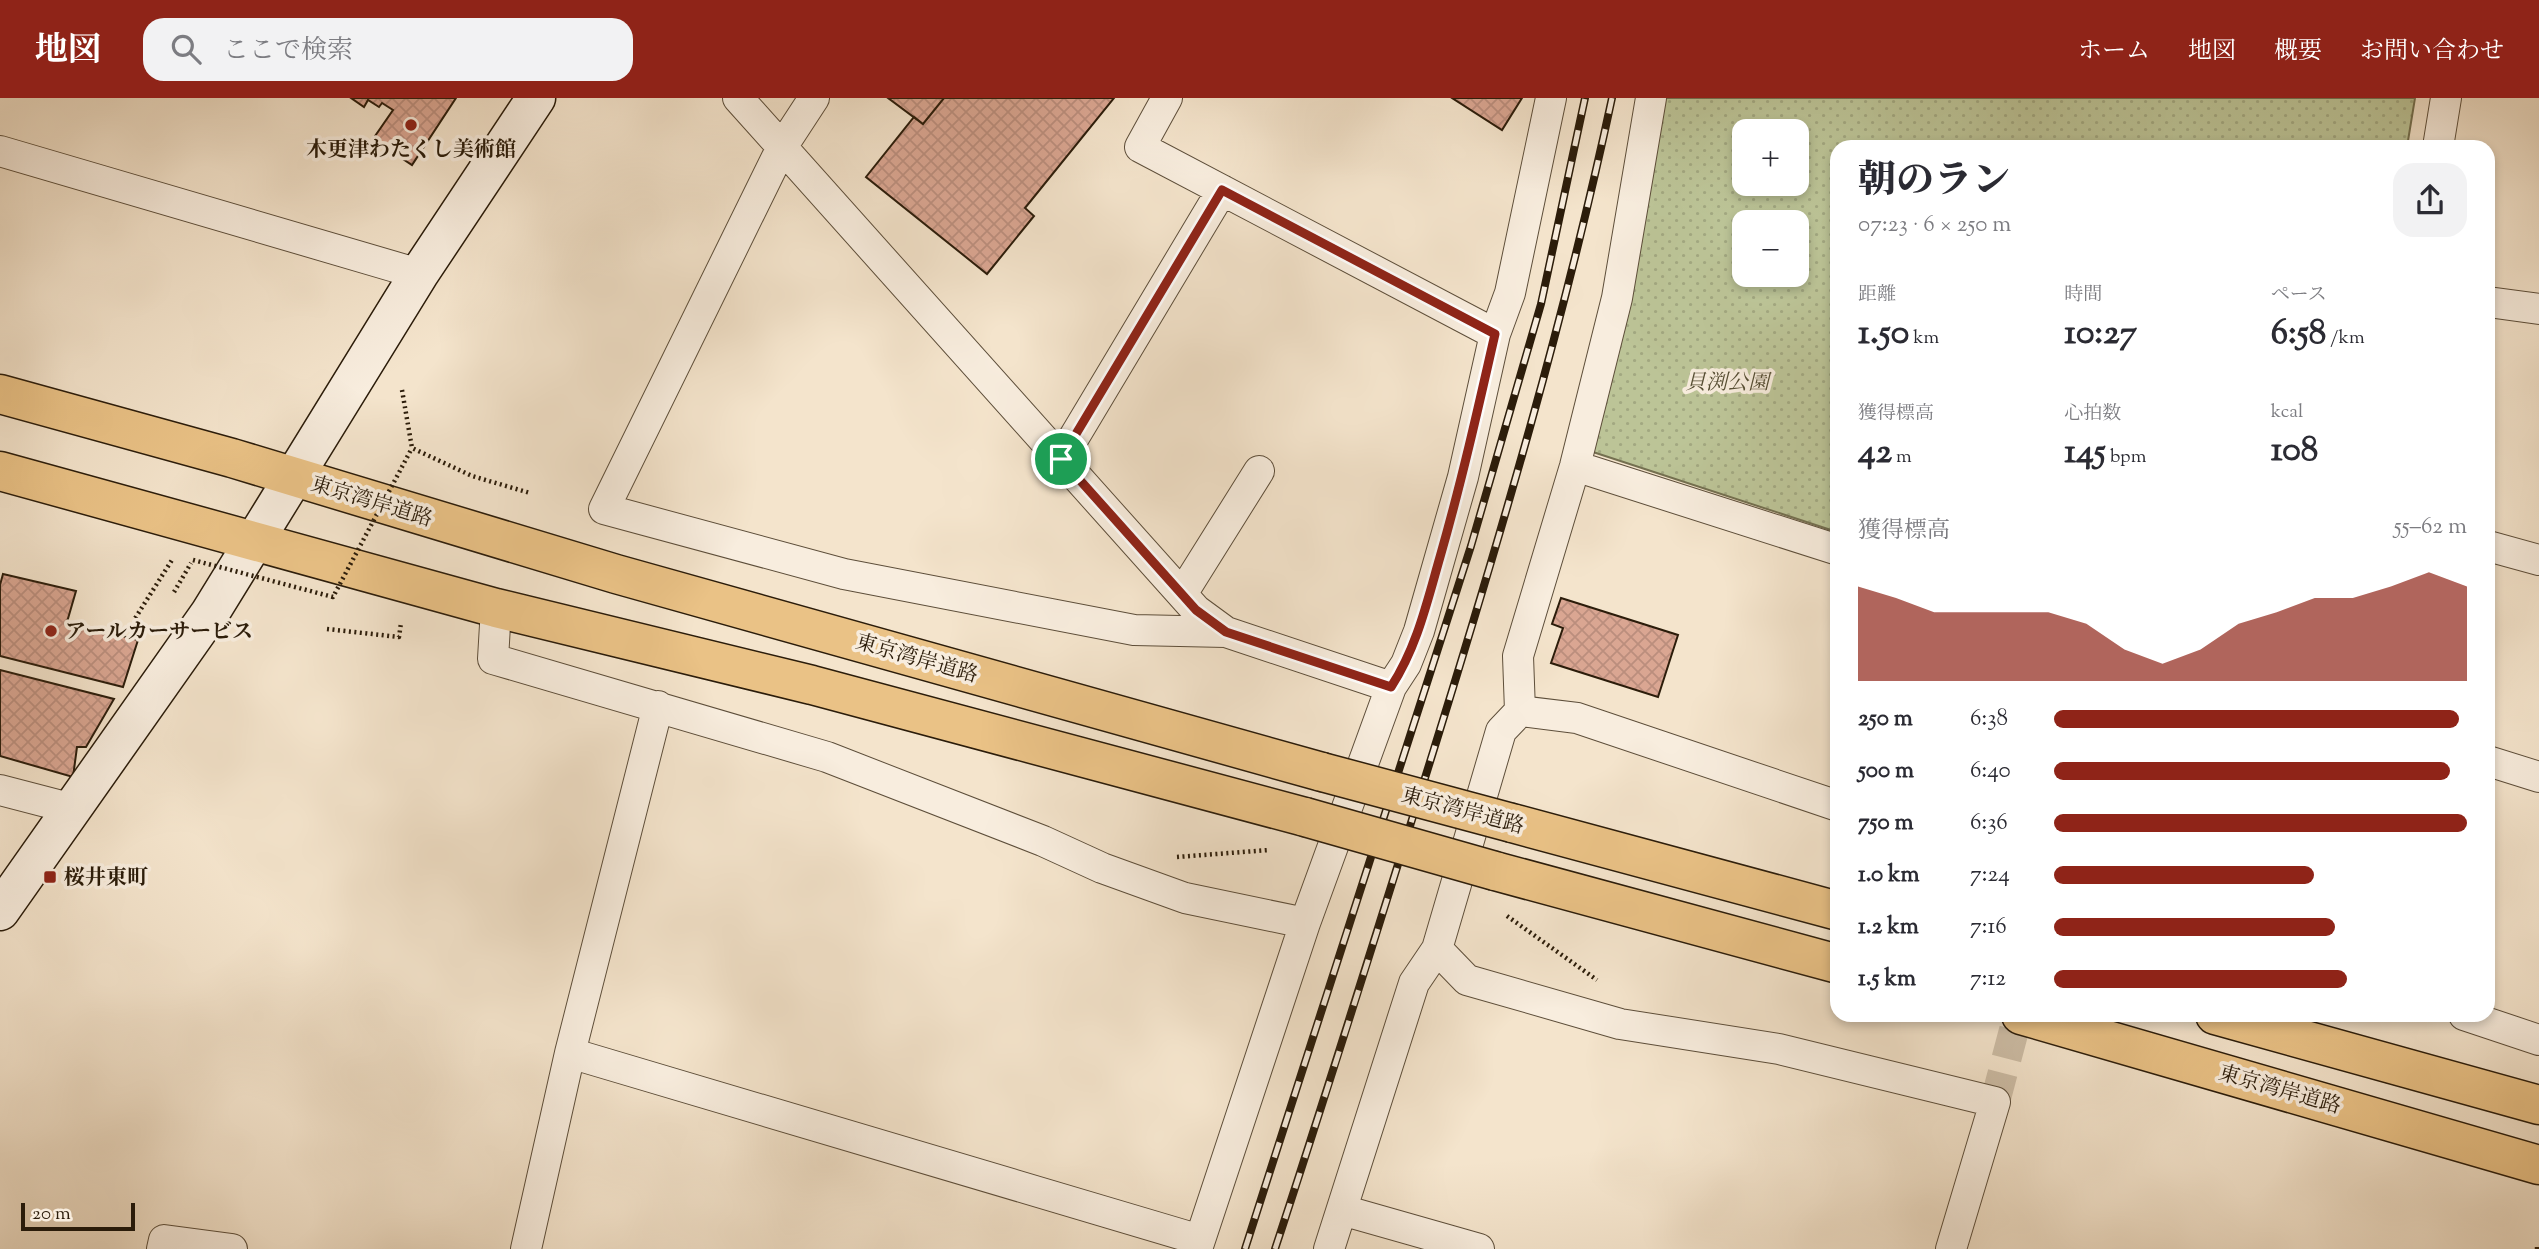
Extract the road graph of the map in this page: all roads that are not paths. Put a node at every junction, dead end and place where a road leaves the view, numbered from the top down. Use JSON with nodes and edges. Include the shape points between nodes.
{"nodes":[{"id":1,"x":536,"y":98,"type":"edge"},
{"id":2,"x":738,"y":98,"type":"edge"},
{"id":3,"x":814,"y":98,"type":"edge"},
{"id":4,"x":1167,"y":98,"type":"edge"},
{"id":5,"x":1552,"y":98,"type":"edge"},
{"id":6,"x":1651,"y":98,"type":"edge"},
{"id":7,"x":2446,"y":98,"type":"edge"},
{"id":8,"x":2439,"y":140,"type":"edge"},
{"id":9,"x":782,"y":147,"type":"junction"},
{"id":10,"x":0,"y":151,"type":"edge"},
{"id":11,"x":1222,"y":190,"type":"junction"},
{"id":12,"x":419,"y":274,"type":"junction"},
{"id":13,"x":2495,"y":303,"type":"edge"},
{"id":14,"x":2539,"y":309,"type":"edge"},
{"id":15,"x":1495,"y":334,"type":"junction"},
{"id":16,"x":0,"y":394,"type":"edge"},
{"id":17,"x":1061,"y":459,"type":"junction"},
{"id":18,"x":1575,"y":466,"type":"junction"},
{"id":19,"x":0,"y":471,"type":"edge"},
{"id":20,"x":1259,"y":471,"type":"dead end"},
{"id":21,"x":293,"y":478,"type":"junction"},
{"id":22,"x":255,"y":541,"type":"junction"},
{"id":23,"x":1830,"y":547,"type":"edge"},
{"id":24,"x":2495,"y":548,"type":"edge"},
{"id":25,"x":2539,"y":560,"type":"edge"},
{"id":26,"x":1182,"y":594,"type":"junction"},
{"id":27,"x":496,"y":608,"type":"junction"},
{"id":28,"x":1226,"y":632,"type":"junction"},
{"id":29,"x":1391,"y":687,"type":"junction"},
{"id":30,"x":658,"y":706,"type":"junction"},
{"id":31,"x":1520,"y":710,"type":"junction"},
{"id":32,"x":2495,"y":763,"type":"edge"},
{"id":33,"x":2539,"y":777,"type":"edge"},
{"id":34,"x":0,"y":790,"type":"edge"},
{"id":35,"x":1830,"y":803,"type":"edge"},
{"id":36,"x":73,"y":809,"type":"junction"},
{"id":37,"x":1830,"y":909,"type":"edge"},
{"id":38,"x":0,"y":911,"type":"edge"},
{"id":39,"x":1305,"y":923,"type":"junction"},
{"id":40,"x":1437,"y":948,"type":"junction"},
{"id":41,"x":1830,"y":962,"type":"edge"},
{"id":42,"x":2045,"y":1022,"type":"edge"},
{"id":43,"x":2240,"y":1022,"type":"edge"},
{"id":44,"x":2485,"y":1022,"type":"edge"},
{"id":45,"x":2539,"y":1040,"type":"edge"},
{"id":46,"x":570,"y":1053,"type":"junction"},
{"id":47,"x":2539,"y":1105,"type":"edge"},
{"id":48,"x":2539,"y":1164,"type":"edge"},
{"id":49,"x":1342,"y":1210,"type":"junction"},
{"id":50,"x":1198,"y":1244,"type":"edge"},
{"id":51,"x":162,"y":1249,"type":"edge"},
{"id":52,"x":232,"y":1249,"type":"edge"},
{"id":53,"x":526,"y":1249,"type":"edge"},
{"id":54,"x":1329,"y":1249,"type":"edge"},
{"id":55,"x":1479,"y":1249,"type":"edge"},
{"id":56,"x":1951,"y":1249,"type":"edge"}],
"edges":[{"from":1,"to":12,"type":"street"},
{"from":2,"to":9,"type":"street"},
{"from":3,"to":9,"type":"street"},
{"from":4,"to":11,"type":"street","via":[[1140,147]]},
{"from":5,"to":15,"type":"street","via":[[1510,293]]},
{"from":6,"to":18,"type":"street","via":[[1617,298]]},
{"from":7,"to":8,"type":"street"},
{"from":9,"to":17,"type":"street"},
{"from":9,"to":28,"type":"street","via":[[604,509],[856,577],[1134,630]]},
{"from":10,"to":12,"type":"street"},
{"from":11,"to":15,"type":"street"},
{"from":11,"to":17,"type":"street"},
{"from":12,"to":21,"type":"street"},
{"from":13,"to":14,"type":"street"},
{"from":15,"to":29,"type":"street","via":[[1419,631]]},
{"from":16,"to":21,"type":"highway","name":"東京湾岸道路"},
{"from":17,"to":26,"type":"street"},
{"from":18,"to":23,"type":"street"},
{"from":18,"to":31,"type":"street","via":[[1518,656]]},
{"from":19,"to":22,"type":"highway"},
{"from":20,"to":26,"type":"street"},
{"from":21,"to":22,"type":"street"},
{"from":21,"to":37,"type":"highway","name":"東京湾岸道路","bridge":true,"via":[[616,574],[1322,772]]},
{"from":22,"to":27,"type":"highway"},
{"from":22,"to":36,"type":"street"},
{"from":24,"to":25,"type":"street"},
{"from":26,"to":28,"type":"street"},
{"from":27,"to":30,"type":"street","via":[[493,659]]},
{"from":27,"to":41,"type":"highway","bridge":true,"via":[[812,685]]},
{"from":28,"to":29,"type":"street"},
{"from":29,"to":39,"type":"street"},
{"from":30,"to":39,"type":"street","via":[[827,757],[1185,898]]},
{"from":30,"to":46,"type":"street"},
{"from":31,"to":35,"type":"street","via":[[1577,718]]},
{"from":31,"to":40,"type":"street","via":[[1501,731]]},
{"from":32,"to":33,"type":"street"},
{"from":34,"to":36,"type":"street"},
{"from":36,"to":38,"type":"street"},
{"from":39,"to":50,"type":"street"},
{"from":40,"to":49,"type":"street","via":[[1415,983]]},
{"from":40,"to":56,"type":"street","via":[[1467,980],[1620,1024],[1779,1049],[1995,1102]]},
{"from":42,"to":48,"type":"highway","name":"東京湾岸道路"},
{"from":43,"to":47,"type":"highway"},
{"from":44,"to":45,"type":"street"},
{"from":46,"to":50,"type":"street"},
{"from":46,"to":53,"type":"street"},
{"from":49,"to":54,"type":"street"},
{"from":49,"to":55,"type":"street"},
{"from":51,"to":52,"type":"street","via":[[164,1240]]}]}
